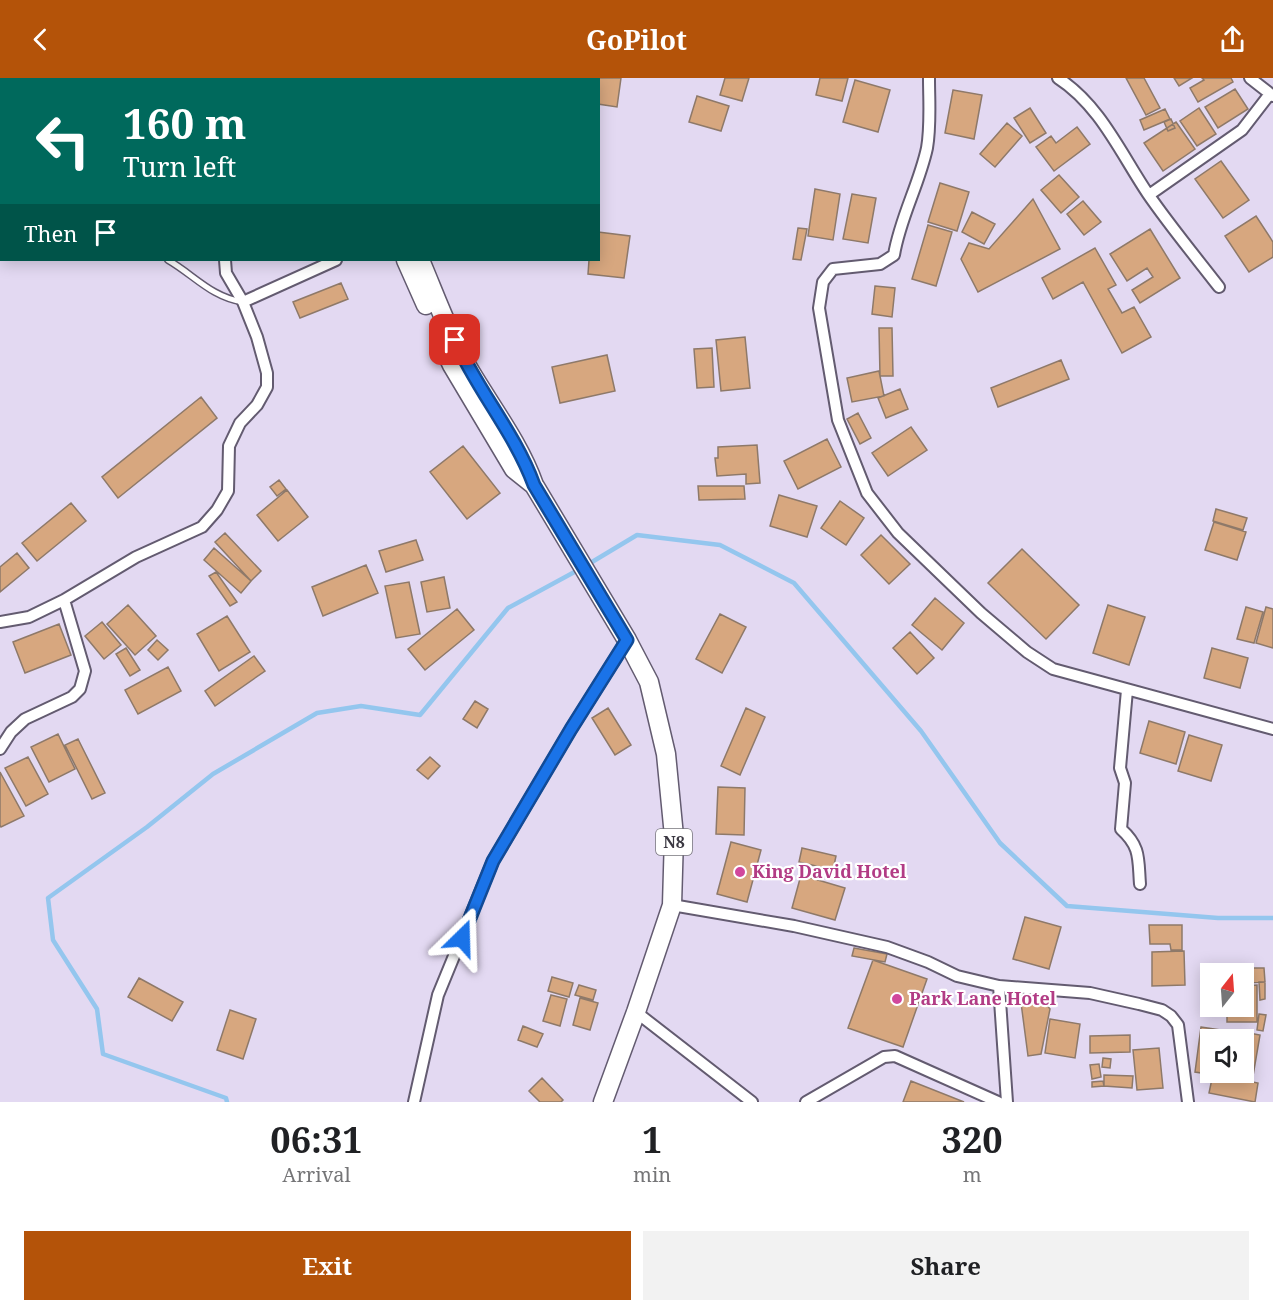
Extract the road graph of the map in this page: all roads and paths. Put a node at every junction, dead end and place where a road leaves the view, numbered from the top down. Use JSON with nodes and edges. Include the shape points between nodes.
{"nodes":[{"id":1,"x":929,"y":78,"type":"edge"},
{"id":2,"x":1058,"y":78,"type":"edge"},
{"id":3,"x":1250,"y":78,"type":"edge"},
{"id":4,"x":1271,"y":96,"type":"edge"},
{"id":5,"x":1149,"y":195,"type":"junction"},
{"id":6,"x":170,"y":261,"type":"edge"},
{"id":7,"x":225,"y":261,"type":"edge"},
{"id":8,"x":334,"y":261,"type":"edge"},
{"id":9,"x":406,"y":261,"type":"edge"},
{"id":10,"x":420,"y":261,"type":"edge"},
{"id":11,"x":1219,"y":287,"type":"dead end"},
{"id":12,"x":243,"y":302,"type":"junction"},
{"id":13,"x":534,"y":485,"type":"junction"},
{"id":14,"x":64,"y":600,"type":"junction"},
{"id":15,"x":0,"y":622,"type":"edge"},
{"id":16,"x":627,"y":640,"type":"junction"},
{"id":17,"x":1126,"y":690,"type":"junction"},
{"id":18,"x":1273,"y":729,"type":"edge"},
{"id":19,"x":0,"y":749,"type":"edge"},
{"id":20,"x":1140,"y":884,"type":"dead end"},
{"id":21,"x":672,"y":905,"type":"junction"},
{"id":22,"x":999,"y":986,"type":"junction"},
{"id":23,"x":636,"y":1012,"type":"junction"},
{"id":24,"x":414,"y":1102,"type":"edge"},
{"id":25,"x":603,"y":1102,"type":"edge"},
{"id":26,"x":752,"y":1102,"type":"edge"},
{"id":27,"x":806,"y":1102,"type":"edge"},
{"id":28,"x":998,"y":1102,"type":"edge"},
{"id":29,"x":1007,"y":1102,"type":"edge"},
{"id":30,"x":1188,"y":1102,"type":"edge"}],
"edges":[{"from":1,"to":17,"type":"street","via":[[926,150],[897,233],[894,255],[880,264],[833,269],[824,282],[819,308],[838,420],[867,493],[898,532],[981,613],[1053,669]]},
{"from":2,"to":5,"type":"street","via":[[1074,88],[1111,134]]},
{"from":3,"to":4,"type":"street"},
{"from":4,"to":5,"type":"street","via":[[1242,130]]},
{"from":5,"to":11,"type":"street"},
{"from":6,"to":12,"type":"lane","via":[[211,291]]},
{"from":7,"to":12,"type":"street","via":[[226,273]]},
{"from":8,"to":12,"type":"street"},
{"from":9,"to":13,"type":"highway","number":"N8","via":[[452,365],[514,469]]},
{"from":10,"to":13,"type":"highway","number":"N8","via":[[464,360],[518,449]]},
{"from":12,"to":14,"type":"street","via":[[262,355],[267,387],[240,423],[229,446],[228,490],[217,510],[202,527],[136,557]]},
{"from":13,"to":16,"type":"highway","number":"N8"},
{"from":14,"to":15,"type":"street","via":[[29,617]]},
{"from":14,"to":19,"type":"street","via":[[85,671],[80,689],[72,697],[25,719]]},
{"from":16,"to":21,"type":"highway","number":"N8","via":[[649,682],[666,754],[674,836]]},
{"from":16,"to":24,"type":"street","via":[[493,861],[438,995]]},
{"from":17,"to":18,"type":"street"},
{"from":17,"to":20,"type":"street","via":[[1120,768],[1125,783],[1121,830],[1133,840]]},
{"from":21,"to":22,"type":"street","via":[[886,947],[957,976]]},
{"from":21,"to":23,"type":"highway","number":"N8"},
{"from":22,"to":29,"type":"street"},
{"from":22,"to":30,"type":"street","via":[[1090,993],[1162,1010],[1178,1025]]},
{"from":23,"to":25,"type":"highway","number":"N8"},
{"from":23,"to":26,"type":"street"},
{"from":27,"to":28,"type":"street","via":[[884,1057],[895,1056]]}]}
